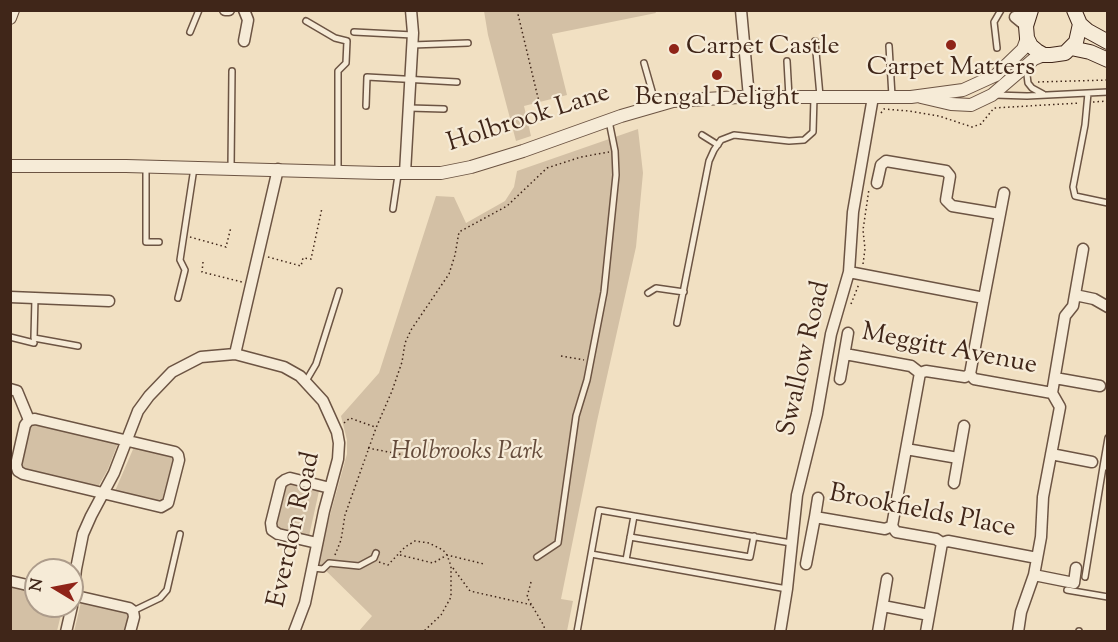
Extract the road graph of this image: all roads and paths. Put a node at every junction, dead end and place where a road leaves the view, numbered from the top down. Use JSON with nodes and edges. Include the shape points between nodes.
{"nodes":[{"id":1,"x":13,"y":10,"type":"edge"},
{"id":2,"x":199,"y":10,"type":"edge"},
{"id":3,"x":244,"y":10,"type":"edge"},
{"id":4,"x":411,"y":10,"type":"edge"},
{"id":5,"x":517,"y":10,"type":"edge"},
{"id":6,"x":741,"y":10,"type":"edge"},
{"id":7,"x":1003,"y":10,"type":"edge"},
{"id":8,"x":1077,"y":17,"type":"edge"},
{"id":9,"x":10,"y":18,"type":"edge"},
{"id":10,"x":306,"y":21,"type":"dead end"},
{"id":11,"x":1025,"y":21,"type":"edge"},
{"id":12,"x":190,"y":32,"type":"dead end"},
{"id":13,"x":354,"y":32,"type":"dead end"},
{"id":14,"x":412,"y":40,"type":"junction"},
{"id":15,"x":244,"y":41,"type":"dead end"},
{"id":16,"x":815,"y":41,"type":"dead end"},
{"id":17,"x":1107,"y":42,"type":"edge"},
{"id":18,"x":468,"y":43,"type":"dead end"},
{"id":19,"x":889,"y":46,"type":"dead end"},
{"id":20,"x":997,"y":48,"type":"dead end"},
{"id":21,"x":1071,"y":48,"type":"junction"},
{"id":22,"x":1044,"y":55,"type":"junction"},
{"id":23,"x":1107,"y":60,"type":"edge"},
{"id":24,"x":787,"y":61,"type":"dead end"},
{"id":25,"x":645,"y":63,"type":"dead end"},
{"id":26,"x":1031,"y":63,"type":"junction"},
{"id":27,"x":232,"y":71,"type":"dead end"},
{"id":28,"x":410,"y":78,"type":"junction"},
{"id":29,"x":1107,"y":80,"type":"edge"},
{"id":30,"x":457,"y":82,"type":"dead end"},
{"id":31,"x":1028,"y":83,"type":"junction"},
{"id":32,"x":1107,"y":92,"type":"edge"},
{"id":33,"x":1088,"y":93,"type":"junction"},
{"id":34,"x":992,"y":95,"type":"junction"},
{"id":35,"x":1047,"y":95,"type":"junction"},
{"id":36,"x":892,"y":96,"type":"junction"},
{"id":37,"x":916,"y":96,"type":"junction"},
{"id":38,"x":749,"y":97,"type":"junction"},
{"id":39,"x":789,"y":97,"type":"junction"},
{"id":40,"x":817,"y":97,"type":"junction"},
{"id":41,"x":873,"y":97,"type":"junction"},
{"id":42,"x":1107,"y":100,"type":"edge"},
{"id":43,"x":1087,"y":102,"type":"junction"},
{"id":44,"x":366,"y":105,"type":"dead end"},
{"id":45,"x":656,"y":105,"type":"junction"},
{"id":46,"x":409,"y":108,"type":"junction"},
{"id":47,"x":444,"y":109,"type":"dead end"},
{"id":48,"x":891,"y":110,"type":"dead end"},
{"id":49,"x":609,"y":121,"type":"junction"},
{"id":50,"x":544,"y":123,"type":"dead end"},
{"id":51,"x":702,"y":135,"type":"dead end"},
{"id":52,"x":718,"y":145,"type":"junction"},
{"id":53,"x":615,"y":151,"type":"junction"},
{"id":54,"x":10,"y":166,"type":"edge"},
{"id":55,"x":146,"y":166,"type":"junction"},
{"id":56,"x":194,"y":167,"type":"junction"},
{"id":57,"x":231,"y":168,"type":"junction"},
{"id":58,"x":278,"y":169,"type":"junction"},
{"id":59,"x":338,"y":172,"type":"junction"},
{"id":60,"x":402,"y":173,"type":"junction"},
{"id":61,"x":877,"y":183,"type":"dead end"},
{"id":62,"x":1004,"y":193,"type":"dead end"},
{"id":63,"x":1107,"y":203,"type":"edge"},
{"id":64,"x":322,"y":208,"type":"dead end"},
{"id":65,"x":393,"y":209,"type":"dead end"},
{"id":66,"x":1000,"y":214,"type":"junction"},
{"id":67,"x":231,"y":227,"type":"dead end"},
{"id":68,"x":183,"y":235,"type":"junction"},
{"id":69,"x":159,"y":242,"type":"dead end"},
{"id":70,"x":1083,"y":249,"type":"dead end"},
{"id":71,"x":258,"y":255,"type":"junction"},
{"id":72,"x":203,"y":262,"type":"dead end"},
{"id":73,"x":849,"y":272,"type":"junction"},
{"id":74,"x":252,"y":284,"type":"junction"},
{"id":75,"x":339,"y":291,"type":"dead end"},
{"id":76,"x":684,"y":292,"type":"junction"},
{"id":77,"x":648,"y":293,"type":"dead end"},
{"id":78,"x":1075,"y":295,"type":"junction"},
{"id":79,"x":10,"y":297,"type":"edge"},
{"id":80,"x":35,"y":298,"type":"junction"},
{"id":81,"x":178,"y":298,"type":"dead end"},
{"id":82,"x":984,"y":298,"type":"junction"},
{"id":83,"x":109,"y":301,"type":"dead end"},
{"id":84,"x":1107,"y":307,"type":"edge"},
{"id":85,"x":678,"y":323,"type":"dead end"},
{"id":86,"x":848,"y":333,"type":"dead end"},
{"id":87,"x":10,"y":338,"type":"edge"},
{"id":88,"x":34,"y":342,"type":"dead end"},
{"id":89,"x":78,"y":346,"type":"dead end"},
{"id":90,"x":235,"y":354,"type":"junction"},
{"id":91,"x":845,"y":354,"type":"junction"},
{"id":92,"x":561,"y":356,"type":"dead end"},
{"id":93,"x":591,"y":361,"type":"junction"},
{"id":94,"x":920,"y":373,"type":"junction"},
{"id":95,"x":970,"y":374,"type":"junction"},
{"id":96,"x":1055,"y":378,"type":"junction"},
{"id":97,"x":840,"y":379,"type":"dead end"},
{"id":98,"x":306,"y":381,"type":"junction"},
{"id":99,"x":1100,"y":386,"type":"dead end"},
{"id":100,"x":10,"y":389,"type":"edge"},
{"id":101,"x":1052,"y":393,"type":"junction"},
{"id":102,"x":29,"y":420,"type":"junction"},
{"id":103,"x":964,"y":426,"type":"dead end"},
{"id":104,"x":335,"y":427,"type":"junction"},
{"id":105,"x":376,"y":428,"type":"junction"},
{"id":106,"x":1107,"y":438,"type":"edge"},
{"id":107,"x":128,"y":440,"type":"junction"},
{"id":108,"x":368,"y":448,"type":"junction"},
{"id":109,"x":906,"y":449,"type":"junction"},
{"id":110,"x":1051,"y":454,"type":"junction"},
{"id":111,"x":409,"y":456,"type":"dead end"},
{"id":112,"x":958,"y":458,"type":"junction"},
{"id":113,"x":1092,"y":462,"type":"dead end"},
{"id":114,"x":1105,"y":467,"type":"edge"},
{"id":115,"x":954,"y":483,"type":"dead end"},
{"id":116,"x":330,"y":488,"type":"junction"},
{"id":117,"x":103,"y":492,"type":"junction"},
{"id":118,"x":818,"y":498,"type":"dead end"},
{"id":119,"x":634,"y":516,"type":"junction"},
{"id":120,"x":815,"y":517,"type":"junction"},
{"id":121,"x":892,"y":526,"type":"junction"},
{"id":122,"x":180,"y":534,"type":"dead end"},
{"id":123,"x":754,"y":536,"type":"junction"},
{"id":124,"x":630,"y":537,"type":"junction"},
{"id":125,"x":317,"y":543,"type":"junction"},
{"id":126,"x":791,"y":543,"type":"junction"},
{"id":127,"x":942,"y":543,"type":"junction"},
{"id":128,"x":591,"y":554,"type":"junction"},
{"id":129,"x":375,"y":555,"type":"joint"},
{"id":130,"x":399,"y":555,"type":"junction"},
{"id":131,"x":447,"y":555,"type":"junction"},
{"id":132,"x":537,"y":557,"type":"dead end"},
{"id":133,"x":78,"y":558,"type":"edge"},
{"id":134,"x":1037,"y":558,"type":"junction"},
{"id":135,"x":626,"y":560,"type":"junction"},
{"id":136,"x":329,"y":563,"type":"junction"},
{"id":137,"x":484,"y":564,"type":"dead end"},
{"id":138,"x":806,"y":564,"type":"dead end"},
{"id":139,"x":451,"y":566,"type":"junction"},
{"id":140,"x":313,"y":568,"type":"junction"},
{"id":141,"x":1076,"y":568,"type":"dead end"},
{"id":142,"x":1034,"y":575,"type":"junction"},
{"id":143,"x":1085,"y":577,"type":"dead end"},
{"id":144,"x":887,"y":579,"type":"dead end"},
{"id":145,"x":531,"y":582,"type":"dead end"},
{"id":146,"x":787,"y":589,"type":"junction"},
{"id":147,"x":1067,"y":590,"type":"dead end"},
{"id":148,"x":1107,"y":597,"type":"edge"},
{"id":149,"x":84,"y":602,"type":"edge"},
{"id":150,"x":532,"y":605,"type":"junction"},
{"id":151,"x":883,"y":606,"type":"junction"},
{"id":152,"x":133,"y":611,"type":"junction"},
{"id":153,"x":929,"y":615,"type":"junction"},
{"id":154,"x":130,"y":632,"type":"edge"},
{"id":155,"x":294,"y":632,"type":"edge"},
{"id":156,"x":423,"y":632,"type":"edge"},
{"id":157,"x":545,"y":632,"type":"edge"},
{"id":158,"x":577,"y":632,"type":"edge"},
{"id":159,"x":780,"y":632,"type":"edge"},
{"id":160,"x":878,"y":632,"type":"edge"},
{"id":161,"x":926,"y":632,"type":"edge"},
{"id":162,"x":1018,"y":632,"type":"edge"}],
"edges":[{"from":1,"to":9,"type":"street"},
{"from":2,"to":12,"type":"lane"},
{"from":3,"to":15,"type":"street","via":[[248,20]]},
{"from":4,"to":14,"type":"street"},
{"from":5,"to":50,"type":"path"},
{"from":6,"to":38,"type":"street"},
{"from":7,"to":11,"type":"street"},
{"from":7,"to":20,"type":"lane","via":[[994,22]]},
{"from":8,"to":17,"type":"main road","via":[[1088,31]]},
{"from":8,"to":21,"type":"main road","via":[[1079,36]]},
{"from":10,"to":59,"type":"lane","via":[[347,41],[346,63],[338,71]]},
{"from":11,"to":22,"type":"main road","via":[[1031,46]]},
{"from":11,"to":37,"type":"street","name":"Holbrook Lane","via":[[1023,49],[996,75],[963,90]]},
{"from":13,"to":14,"type":"lane"},
{"from":14,"to":18,"type":"lane"},
{"from":14,"to":28,"type":"street"},
{"from":16,"to":40,"type":"lane"},
{"from":19,"to":36,"type":"lane"},
{"from":21,"to":22,"type":"main road","via":[[1059,55]]},
{"from":21,"to":23,"type":"main road"},
{"from":22,"to":26,"type":"street","name":"Holbrook Lane"},
{"from":24,"to":39,"type":"lane"},
{"from":25,"to":45,"type":"lane"},
{"from":26,"to":31,"type":"lane"},
{"from":26,"to":34,"type":"street","name":"Holbrook Lane"},
{"from":27,"to":57,"type":"lane"},
{"from":28,"to":30,"type":"lane"},
{"from":28,"to":44,"type":"lane","via":[[367,77]]},
{"from":28,"to":46,"type":"street"},
{"from":29,"to":31,"type":"path"},
{"from":31,"to":35,"type":"lane"},
{"from":32,"to":33,"type":"lane","name":"Holbrook Lane"},
{"from":33,"to":35,"type":"lane","name":"Holbrook Lane"},
{"from":33,"to":43,"type":"lane"},
{"from":34,"to":35,"type":"lane","name":"Holbrook Lane"},
{"from":34,"to":37,"type":"street","name":"Holbrook Lane","via":[[971,105],[939,103]]},
{"from":36,"to":37,"type":"street","name":"Holbrook Lane"},
{"from":36,"to":41,"type":"street","name":"Holbrook Lane"},
{"from":38,"to":39,"type":"street","name":"Holbrook Lane"},
{"from":38,"to":45,"type":"street","name":"Holbrook Lane","via":[[679,100]]},
{"from":39,"to":40,"type":"street","name":"Holbrook Lane"},
{"from":40,"to":41,"type":"street","name":"Holbrook Lane"},
{"from":40,"to":52,"type":"lane","via":[[813,132],[804,140],[734,135]]},
{"from":41,"to":73,"type":"street","name":"Swallow Road","via":[[853,212]]},
{"from":42,"to":43,"type":"path"},
{"from":43,"to":48,"type":"path","via":[[994,108],[981,124],[972,127],[939,116]]},
{"from":43,"to":63,"type":"lane","via":[[1072,187],[1075,196]]},
{"from":45,"to":49,"type":"street","name":"Holbrook Lane"},
{"from":46,"to":47,"type":"lane"},
{"from":46,"to":60,"type":"street"},
{"from":49,"to":53,"type":"lane"},
{"from":49,"to":60,"type":"street","name":"Holbrook Lane","via":[[471,167]]},
{"from":51,"to":52,"type":"lane"},
{"from":52,"to":76,"type":"lane","via":[[709,161]]},
{"from":53,"to":93,"type":"lane","via":[[611,239]]},
{"from":53,"to":105,"type":"path","via":[[547,168],[507,206],[459,232],[449,274],[405,343],[402,362]]},
{"from":54,"to":55,"type":"street","name":"Holbrook Lane"},
{"from":55,"to":56,"type":"street","name":"Holbrook Lane"},
{"from":55,"to":69,"type":"lane","via":[[146,242]]},
{"from":56,"to":57,"type":"street","name":"Holbrook Lane"},
{"from":56,"to":68,"type":"lane"},
{"from":57,"to":58,"type":"street","name":"Holbrook Lane"},
{"from":58,"to":59,"type":"street","name":"Holbrook Lane"},
{"from":58,"to":71,"type":"street"},
{"from":59,"to":60,"type":"street","name":"Holbrook Lane"},
{"from":60,"to":65,"type":"lane"},
{"from":61,"to":66,"type":"street","via":[[880,165],[886,161],[946,171],[950,176],[946,200],[952,206]]},
{"from":62,"to":66,"type":"street"},
{"from":64,"to":71,"type":"path","via":[[311,259],[303,258],[301,266]]},
{"from":66,"to":82,"type":"street"},
{"from":67,"to":68,"type":"path","via":[[226,246]]},
{"from":68,"to":81,"type":"lane","via":[[180,260],[185,270]]},
{"from":70,"to":78,"type":"street"},
{"from":71,"to":74,"type":"street"},
{"from":72,"to":74,"type":"path","via":[[202,272]]},
{"from":73,"to":82,"type":"street"},
{"from":73,"to":126,"type":"street","name":"Swallow Road","via":[[831,334],[797,495]]},
{"from":74,"to":90,"type":"street"},
{"from":75,"to":98,"type":"lane","via":[[316,364]]},
{"from":76,"to":77,"type":"lane","via":[[656,288]]},
{"from":76,"to":85,"type":"lane"},
{"from":78,"to":84,"type":"street"},
{"from":78,"to":96,"type":"street","via":[[1065,316]]},
{"from":79,"to":80,"type":"street"},
{"from":80,"to":83,"type":"street"},
{"from":80,"to":89,"type":"lane","via":[[34,338]]},
{"from":82,"to":95,"type":"street"},
{"from":86,"to":91,"type":"street","name":"Meggitt Avenue"},
{"from":87,"to":88,"type":"lane"},
{"from":90,"to":98,"type":"street","name":"Everdon Road","via":[[284,367]]},
{"from":90,"to":107,"type":"street","name":"Everdon Road","via":[[201,357],[172,372],[138,411]]},
{"from":91,"to":94,"type":"street","name":"Meggitt Avenue","via":[[911,366]]},
{"from":91,"to":97,"type":"street","name":"Meggitt Avenue"},
{"from":92,"to":93,"type":"path"},
{"from":93,"to":132,"type":"lane","via":[[576,416],[558,543]]},
{"from":94,"to":95,"type":"street","name":"Meggitt Avenue","via":[[965,377]]},
{"from":94,"to":109,"type":"street"},
{"from":95,"to":101,"type":"street","name":"Meggitt Avenue","via":[[974,379]]},
{"from":96,"to":99,"type":"street"},
{"from":96,"to":101,"type":"street"},
{"from":98,"to":104,"type":"street","name":"Everdon Road","via":[[323,401]]},
{"from":100,"to":102,"type":"street","via":[[17,391]]},
{"from":101,"to":110,"type":"street","name":"Meggitt Avenue","via":[[1060,407]]},
{"from":102,"to":107,"type":"street"},
{"from":102,"to":117,"type":"street","via":[[15,472]]},
{"from":103,"to":112,"type":"street"},
{"from":104,"to":105,"type":"path","via":[[350,418]]},
{"from":104,"to":116,"type":"street","name":"Everdon Road","via":[[338,459]]},
{"from":105,"to":108,"type":"path"},
{"from":106,"to":114,"type":"lane"},
{"from":107,"to":117,"type":"street","name":"Everdon Road"},
{"from":107,"to":117,"type":"street","via":[[178,455],[168,503],[161,507]]},
{"from":108,"to":111,"type":"path"},
{"from":108,"to":136,"type":"path","via":[[345,515],[341,540]]},
{"from":109,"to":112,"type":"street"},
{"from":109,"to":121,"type":"street"},
{"from":110,"to":113,"type":"street"},
{"from":110,"to":134,"type":"street","name":"Meggitt Avenue"},
{"from":112,"to":115,"type":"street"},
{"from":114,"to":143,"type":"lane"},
{"from":116,"to":125,"type":"street","name":"Everdon Road"},
{"from":116,"to":125,"type":"street","via":[[285,480],[271,524],[278,534]]},
{"from":117,"to":133,"type":"street","name":"Everdon Road","via":[[83,534]]},
{"from":118,"to":120,"type":"street","name":"Brookfields Place"},
{"from":119,"to":123,"type":"lane"},
{"from":119,"to":124,"type":"lane"},
{"from":119,"to":128,"type":"lane","via":[[598,510]]},
{"from":120,"to":121,"type":"street","name":"Brookfields Place","via":[[885,529]]},
{"from":120,"to":138,"type":"street"},
{"from":121,"to":127,"type":"street","name":"Brookfields Place","via":[[896,532]]},
{"from":122,"to":152,"type":"lane","via":[[167,590],[160,598]]},
{"from":123,"to":124,"type":"lane","via":[[750,557]]},
{"from":123,"to":126,"type":"lane"},
{"from":124,"to":135,"type":"lane"},
{"from":125,"to":140,"type":"street","name":"Everdon Road"},
{"from":126,"to":146,"type":"street","name":"Swallow Road"},
{"from":127,"to":134,"type":"street","name":"Brookfields Place"},
{"from":127,"to":153,"type":"street"},
{"from":128,"to":135,"type":"lane"},
{"from":128,"to":158,"type":"lane"},
{"from":129,"to":130,"type":"path","via":[[380,563],[388,565]]},
{"from":129,"to":136,"type":"lane","via":[[359,566]]},
{"from":130,"to":131,"type":"path","via":[[433,563]]},
{"from":130,"to":131,"type":"path","via":[[415,541],[429,543]]},
{"from":131,"to":137,"type":"path"},
{"from":131,"to":139,"type":"path"},
{"from":134,"to":142,"type":"street","name":"Meggitt Avenue"},
{"from":135,"to":146,"type":"lane"},
{"from":136,"to":140,"type":"lane","via":[[323,569]]},
{"from":139,"to":150,"type":"path","via":[[470,591]]},
{"from":139,"to":156,"type":"path","via":[[451,597],[441,615]]},
{"from":140,"to":155,"type":"street","name":"Everdon Road"},
{"from":141,"to":142,"type":"street","via":[[1074,583]]},
{"from":142,"to":162,"type":"street","name":"Meggitt Avenue"},
{"from":144,"to":151,"type":"street"},
{"from":145,"to":150,"type":"path","via":[[527,597]]},
{"from":146,"to":159,"type":"street","name":"Swallow Road"},
{"from":147,"to":148,"type":"lane"},
{"from":149,"to":152,"type":"street"},
{"from":150,"to":157,"type":"path"},
{"from":151,"to":153,"type":"street"},
{"from":151,"to":160,"type":"street"},
{"from":152,"to":154,"type":"street"},
{"from":153,"to":161,"type":"street"}]}
